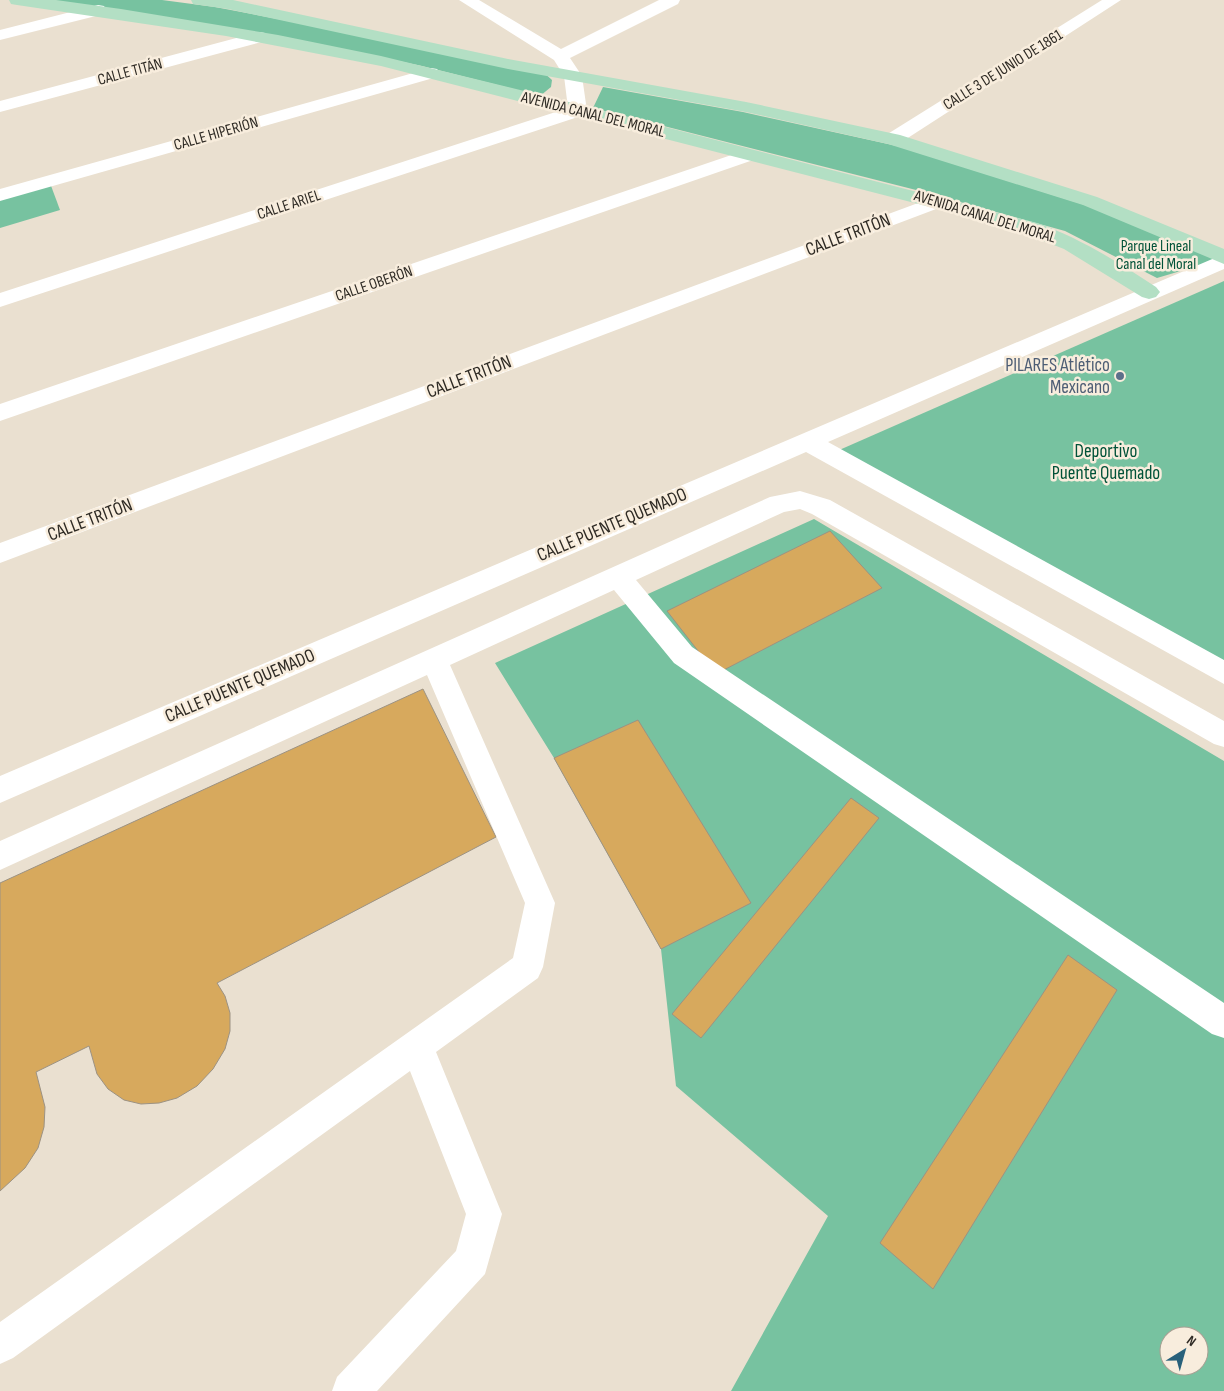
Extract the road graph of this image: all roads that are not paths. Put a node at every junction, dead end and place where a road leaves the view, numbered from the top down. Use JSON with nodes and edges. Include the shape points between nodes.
{"nodes":[{"id":1,"x":17,"y":0,"type":"edge"},
{"id":2,"x":199,"y":0,"type":"edge"},
{"id":3,"x":467,"y":0,"type":"edge"},
{"id":4,"x":672,"y":0,"type":"edge"},
{"id":5,"x":1113,"y":0,"type":"edge"},
{"id":6,"x":232,"y":2,"type":"edge"},
{"id":7,"x":98,"y":10,"type":"junction"},
{"id":8,"x":0,"y":35,"type":"edge"},
{"id":9,"x":259,"y":37,"type":"junction"},
{"id":10,"x":560,"y":56,"type":"junction"},
{"id":11,"x":431,"y":73,"type":"junction"},
{"id":12,"x":573,"y":76,"type":"junction"},
{"id":13,"x":0,"y":107,"type":"edge"},
{"id":14,"x":578,"y":111,"type":"junction"},
{"id":15,"x":893,"y":139,"type":"junction"},
{"id":16,"x":748,"y":155,"type":"junction"},
{"id":17,"x":0,"y":196,"type":"edge"},
{"id":18,"x":938,"y":202,"type":"junction"},
{"id":19,"x":1224,"y":257,"type":"edge"},
{"id":20,"x":1224,"y":261,"type":"edge"},
{"id":21,"x":1149,"y":292,"type":"junction"},
{"id":22,"x":0,"y":300,"type":"edge"},
{"id":23,"x":0,"y":413,"type":"edge"},
{"id":24,"x":806,"y":441,"type":"junction"},
{"id":25,"x":0,"y":553,"type":"edge"},
{"id":26,"x":618,"y":576,"type":"junction"},
{"id":27,"x":434,"y":660,"type":"junction"},
{"id":28,"x":1224,"y":673,"type":"edge"},
{"id":29,"x":1224,"y":735,"type":"edge"},
{"id":30,"x":0,"y":790,"type":"edge"},
{"id":31,"x":0,"y":856,"type":"edge"},
{"id":32,"x":1224,"y":1022,"type":"edge"},
{"id":33,"x":417,"y":1046,"type":"junction"},
{"id":34,"x":0,"y":1345,"type":"edge"},
{"id":35,"x":351,"y":1391,"type":"edge"}],
"edges":[{"from":1,"to":7,"type":"main road","name":"AVENIDA CANAL DEL MORAL"},
{"from":2,"to":6,"type":"main road","name":"AVENIDA CANAL DEL MORAL"},
{"from":3,"to":10,"type":"street"},
{"from":4,"to":10,"type":"street"},
{"from":5,"to":15,"type":"street","name":"CALLE 3 DE JUNIO DE 1861"},
{"from":6,"to":12,"type":"main road","name":"AVENIDA CANAL DEL MORAL"},
{"from":7,"to":8,"type":"street"},
{"from":7,"to":9,"type":"main road","name":"AVENIDA CANAL DEL MORAL"},
{"from":9,"to":11,"type":"main road","name":"AVENIDA CANAL DEL MORAL"},
{"from":9,"to":13,"type":"street","name":"CALLE TITÁN"},
{"from":10,"to":12,"type":"street"},
{"from":11,"to":14,"type":"main road","name":"AVENIDA CANAL DEL MORAL"},
{"from":11,"to":17,"type":"street","name":"CALLE HIPERIÓN"},
{"from":12,"to":14,"type":"street"},
{"from":12,"to":15,"type":"main road","name":"AVENIDA CANAL DEL MORAL"},
{"from":14,"to":16,"type":"main road","name":"AVENIDA CANAL DEL MORAL"},
{"from":14,"to":22,"type":"street","name":"CALLE ARIEL"},
{"from":15,"to":19,"type":"main road","name":"AVENIDA CANAL DEL MORAL","via":[[1090,201]]},
{"from":16,"to":18,"type":"main road","name":"AVENIDA CANAL DEL MORAL"},
{"from":16,"to":23,"type":"street","name":"CALLE OBERÓN"},
{"from":18,"to":21,"type":"main road","name":"AVENIDA CANAL DEL MORAL","via":[[1058,238],[1104,262]]},
{"from":18,"to":25,"type":"street","name":"CALLE TRITÓN"},
{"from":20,"to":21,"type":"street","name":"CALLE PUENTE QUEMADO"},
{"from":21,"to":24,"type":"street","name":"CALLE PUENTE QUEMADO"},
{"from":24,"to":28,"type":"street"},
{"from":24,"to":30,"type":"street","name":"CALLE PUENTE QUEMADO"},
{"from":26,"to":27,"type":"street"},
{"from":26,"to":29,"type":"street","via":[[779,504],[800,500],[820,507]]},
{"from":26,"to":32,"type":"street","via":[[683,655]]},
{"from":27,"to":31,"type":"street"},
{"from":27,"to":33,"type":"street","via":[[540,903],[526,967]]},
{"from":33,"to":34,"type":"street"},
{"from":33,"to":35,"type":"street","via":[[484,1214],[472,1261]]}]}
